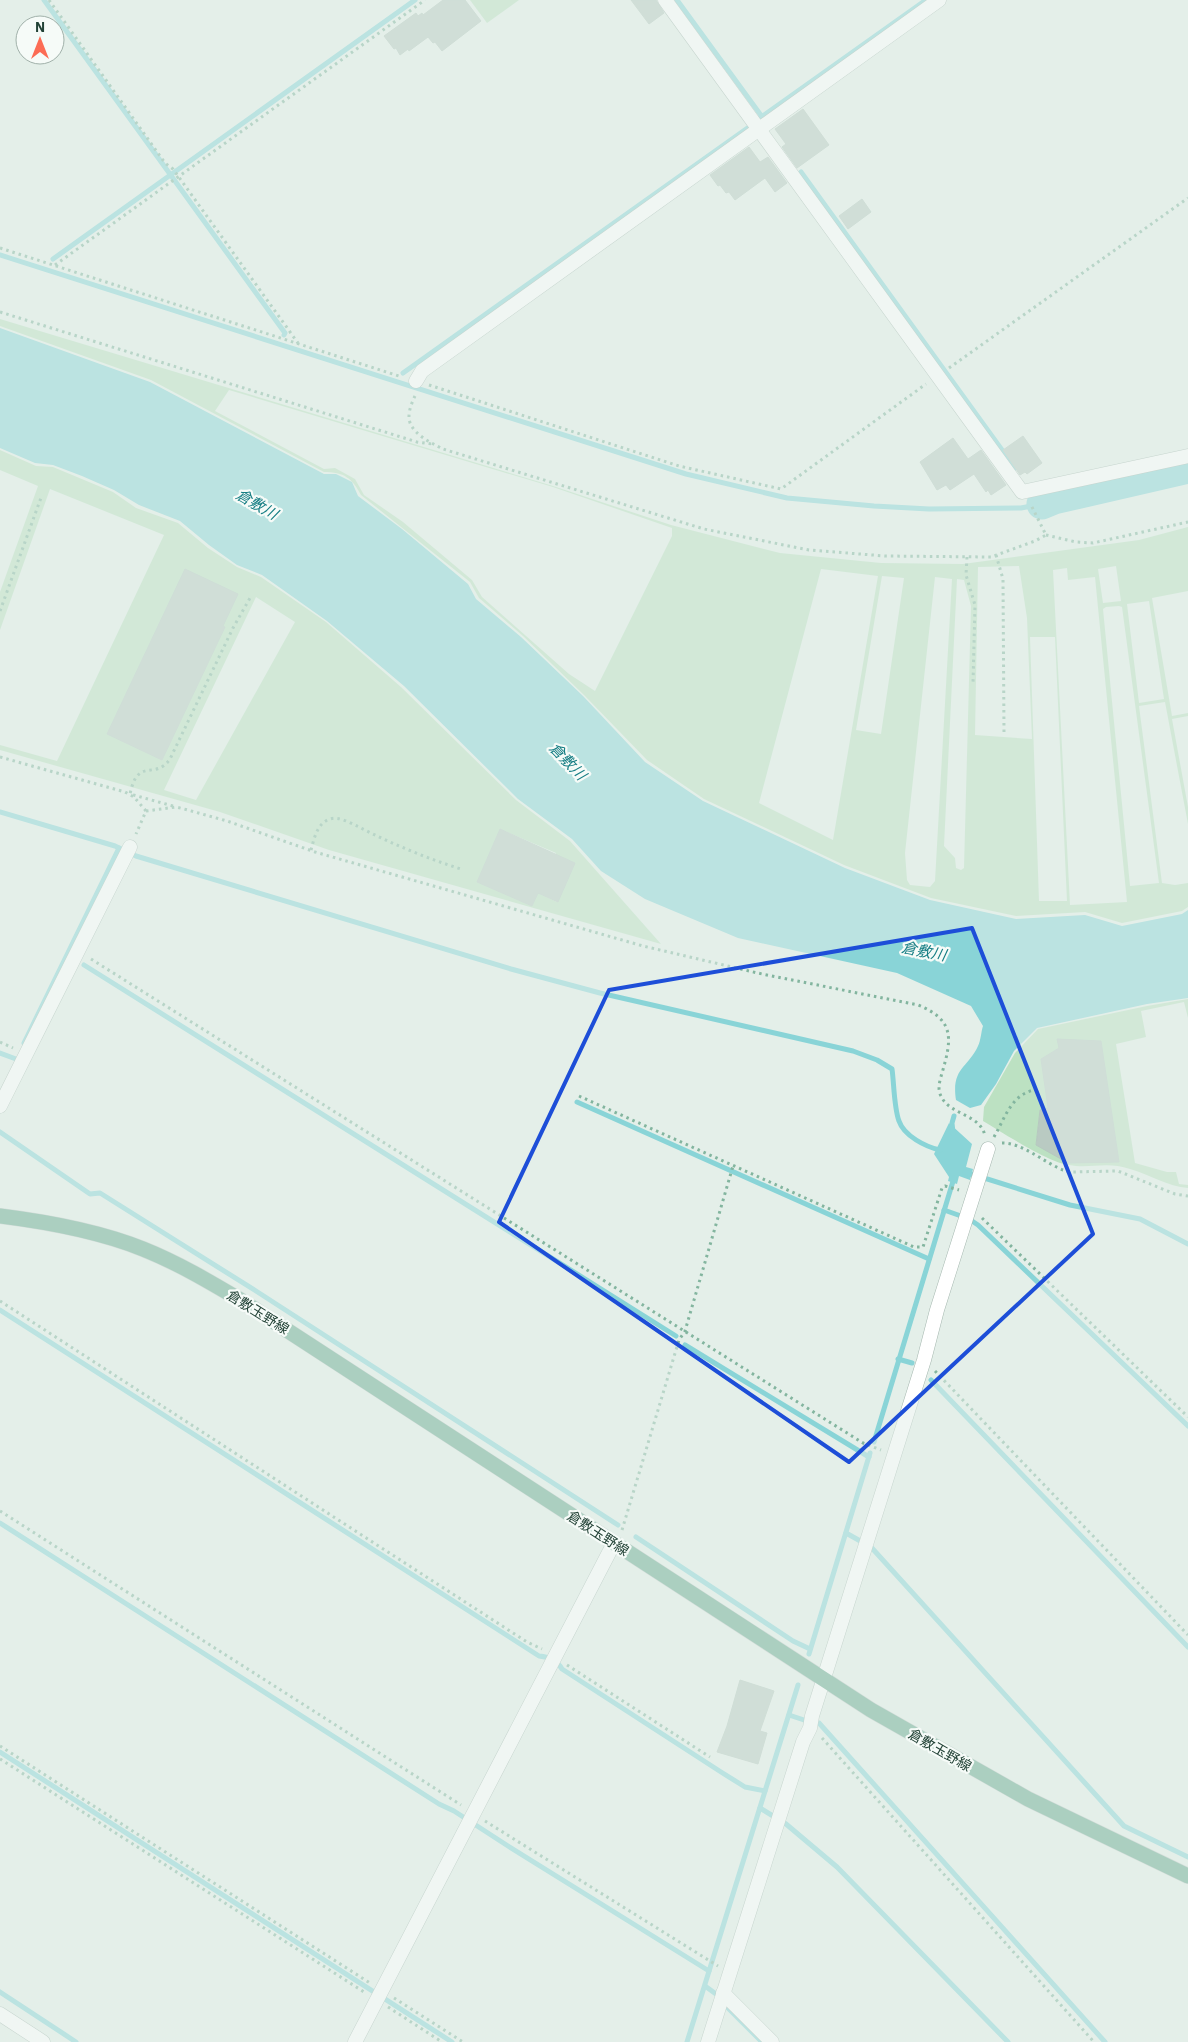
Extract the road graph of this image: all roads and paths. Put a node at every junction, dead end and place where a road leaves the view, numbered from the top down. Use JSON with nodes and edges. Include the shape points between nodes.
{"nodes":[{"id":1,"x":49,"y":0,"type":"edge"},
{"id":2,"x":425,"y":0,"type":"edge"},
{"id":3,"x":665,"y":0,"type":"edge"},
{"id":4,"x":939,"y":0,"type":"edge"},
{"id":5,"x":759,"y":128,"type":"junction"},
{"id":6,"x":175,"y":177,"type":"junction"},
{"id":7,"x":1188,"y":198,"type":"edge"},
{"id":8,"x":0,"y":248,"type":"edge"},
{"id":9,"x":55,"y":265,"type":"junction"},
{"id":10,"x":0,"y":312,"type":"edge"},
{"id":11,"x":299,"y":344,"type":"junction"},
{"id":12,"x":943,"y":372,"type":"junction"},
{"id":13,"x":416,"y":387,"type":"junction"},
{"id":14,"x":433,"y":444,"type":"junction"},
{"id":15,"x":1188,"y":456,"type":"edge"},
{"id":16,"x":42,"y":495,"type":"dead end"},
{"id":17,"x":1034,"y":510,"type":"dead end"},
{"id":18,"x":1188,"y":522,"type":"edge"},
{"id":19,"x":1046,"y":535,"type":"junction"},
{"id":20,"x":996,"y":555,"type":"junction"},
{"id":21,"x":967,"y":557,"type":"junction"},
{"id":22,"x":250,"y":598,"type":"dead end"},
{"id":23,"x":0,"y":610,"type":"edge"},
{"id":24,"x":973,"y":683,"type":"dead end"},
{"id":25,"x":1004,"y":733,"type":"dead end"},
{"id":26,"x":0,"y":757,"type":"edge"},
{"id":27,"x":130,"y":794,"type":"junction"},
{"id":28,"x":176,"y":807,"type":"junction"},
{"id":29,"x":146,"y":811,"type":"junction"},
{"id":30,"x":311,"y":850,"type":"junction"},
{"id":31,"x":127,"y":852,"type":"joint"},
{"id":32,"x":461,"y":869,"type":"dead end"},
{"id":33,"x":77,"y":950,"type":"junction"},
{"id":34,"x":0,"y":1042,"type":"edge"},
{"id":35,"x":18,"y":1049,"type":"dead end"},
{"id":36,"x":1034,"y":1090,"type":"dead end"},
{"id":37,"x":579,"y":1096,"type":"dead end"},
{"id":38,"x":0,"y":1106,"type":"edge"},
{"id":39,"x":988,"y":1149,"type":"junction"},
{"id":40,"x":733,"y":1167,"type":"junction"},
{"id":41,"x":958,"y":1190,"type":"dead end"},
{"id":42,"x":1188,"y":1196,"type":"edge"},
{"id":43,"x":969,"y":1206,"type":"junction"},
{"id":44,"x":0,"y":1216,"type":"edge"},
{"id":45,"x":0,"y":1301,"type":"edge"},
{"id":46,"x":685,"y":1331,"type":"junction"},
{"id":47,"x":924,"y":1360,"type":"junction"},
{"id":48,"x":1188,"y":1417,"type":"edge"},
{"id":49,"x":895,"y":1451,"type":"junction"},
{"id":50,"x":0,"y":1511,"type":"edge"},
{"id":51,"x":614,"y":1543,"type":"junction"},
{"id":52,"x":1188,"y":1635,"type":"edge"},
{"id":53,"x":554,"y":1656,"type":"junction"},
{"id":54,"x":823,"y":1680,"type":"junction"},
{"id":55,"x":811,"y":1723,"type":"junction"},
{"id":56,"x":0,"y":1746,"type":"edge"},
{"id":57,"x":710,"y":1757,"type":"dead end"},
{"id":58,"x":0,"y":1759,"type":"edge"},
{"id":59,"x":470,"y":1819,"type":"junction"},
{"id":60,"x":1188,"y":1876,"type":"edge"},
{"id":61,"x":718,"y":1966,"type":"dead end"},
{"id":62,"x":723,"y":1993,"type":"junction"},
{"id":63,"x":380,"y":1996,"type":"junction"},
{"id":64,"x":0,"y":2014,"type":"edge"},
{"id":65,"x":43,"y":2042,"type":"edge"},
{"id":66,"x":355,"y":2042,"type":"edge"},
{"id":67,"x":442,"y":2042,"type":"edge"},
{"id":68,"x":463,"y":2042,"type":"edge"},
{"id":69,"x":708,"y":2042,"type":"edge"},
{"id":70,"x":772,"y":2042,"type":"edge"},
{"id":71,"x":1094,"y":2042,"type":"edge"}],
"edges":[{"from":1,"to":6,"type":"path","via":[[165,163],[173,169]]},
{"from":2,"to":6,"type":"path"},
{"from":3,"to":5,"type":"street"},
{"from":4,"to":5,"type":"street"},
{"from":5,"to":12,"type":"street"},
{"from":5,"to":13,"type":"street","via":[[422,371]]},
{"from":6,"to":9,"type":"path"},
{"from":6,"to":11,"type":"path"},
{"from":7,"to":12,"type":"path"},
{"from":8,"to":9,"type":"path"},
{"from":9,"to":11,"type":"path"},
{"from":10,"to":14,"type":"path","via":[[417,442]]},
{"from":11,"to":13,"type":"path"},
{"from":12,"to":13,"type":"path","via":[[781,489],[679,466]]},
{"from":12,"to":15,"type":"street","via":[[1022,492]]},
{"from":13,"to":14,"type":"path","via":[[408,417],[411,425]]},
{"from":14,"to":21,"type":"path","via":[[704,529],[768,543],[885,556]]},
{"from":16,"to":23,"type":"path"},
{"from":17,"to":19,"type":"path"},
{"from":18,"to":19,"type":"path","via":[[1093,543]]},
{"from":19,"to":20,"type":"path"},
{"from":20,"to":21,"type":"path"},
{"from":20,"to":25,"type":"path","via":[[1003,579]]},
{"from":21,"to":24,"type":"path","via":[[966,575],[975,605]]},
{"from":22,"to":27,"type":"path","via":[[170,759],[162,767],[140,772],[134,777]]},
{"from":26,"to":27,"type":"path"},
{"from":27,"to":28,"type":"path"},
{"from":27,"to":29,"type":"path"},
{"from":28,"to":29,"type":"path"},
{"from":28,"to":30,"type":"path"},
{"from":29,"to":31,"type":"path"},
{"from":30,"to":32,"type":"path","via":[[316,832],[330,818],[344,820],[405,850]]},
{"from":30,"to":39,"type":"path","via":[[643,946],[762,974],[900,1000],[930,1010],[942,1019],[948,1032],[948,1054],[939,1090],[941,1098],[980,1125]]},
{"from":31,"to":33,"type":"street"},
{"from":33,"to":38,"type":"street"},
{"from":33,"to":46,"type":"path"},
{"from":34,"to":35,"type":"path"},
{"from":36,"to":39,"type":"path","via":[[1024,1092],[1016,1099]]},
{"from":37,"to":40,"type":"path"},
{"from":39,"to":42,"type":"path","via":[[1008,1142],[1070,1172],[1118,1172]]},
{"from":39,"to":43,"type":"street"},
{"from":40,"to":41,"type":"path","via":[[919,1248],[923,1247],[940,1191],[945,1186]]},
{"from":40,"to":46,"type":"path"},
{"from":43,"to":47,"type":"street"},
{"from":43,"to":48,"type":"path"},
{"from":44,"to":51,"type":"main road","name":"倉敷玉野線","via":[[84,1230],[142,1248],[194,1273]]},
{"from":45,"to":53,"type":"path","via":[[527,1642]]},
{"from":46,"to":49,"type":"path","via":[[863,1443],[877,1450]]},
{"from":46,"to":51,"type":"path","via":[[679,1340],[623,1529]]},
{"from":47,"to":49,"type":"street"},
{"from":47,"to":52,"type":"path"},
{"from":49,"to":54,"type":"street"},
{"from":50,"to":59,"type":"path"},
{"from":51,"to":53,"type":"street"},
{"from":51,"to":54,"type":"main road","name":"倉敷玉野線"},
{"from":53,"to":57,"type":"path"},
{"from":53,"to":59,"type":"street"},
{"from":54,"to":55,"type":"street"},
{"from":54,"to":60,"type":"main road","name":"倉敷玉野線","via":[[1019,1794]]},
{"from":55,"to":62,"type":"street"},
{"from":55,"to":71,"type":"path"},
{"from":56,"to":63,"type":"path"},
{"from":58,"to":63,"type":"path"},
{"from":59,"to":61,"type":"path"},
{"from":59,"to":63,"type":"street"},
{"from":62,"to":69,"type":"street"},
{"from":62,"to":70,"type":"street"},
{"from":63,"to":66,"type":"street"},
{"from":63,"to":67,"type":"path"},
{"from":63,"to":68,"type":"path"},
{"from":64,"to":65,"type":"street"}]}
